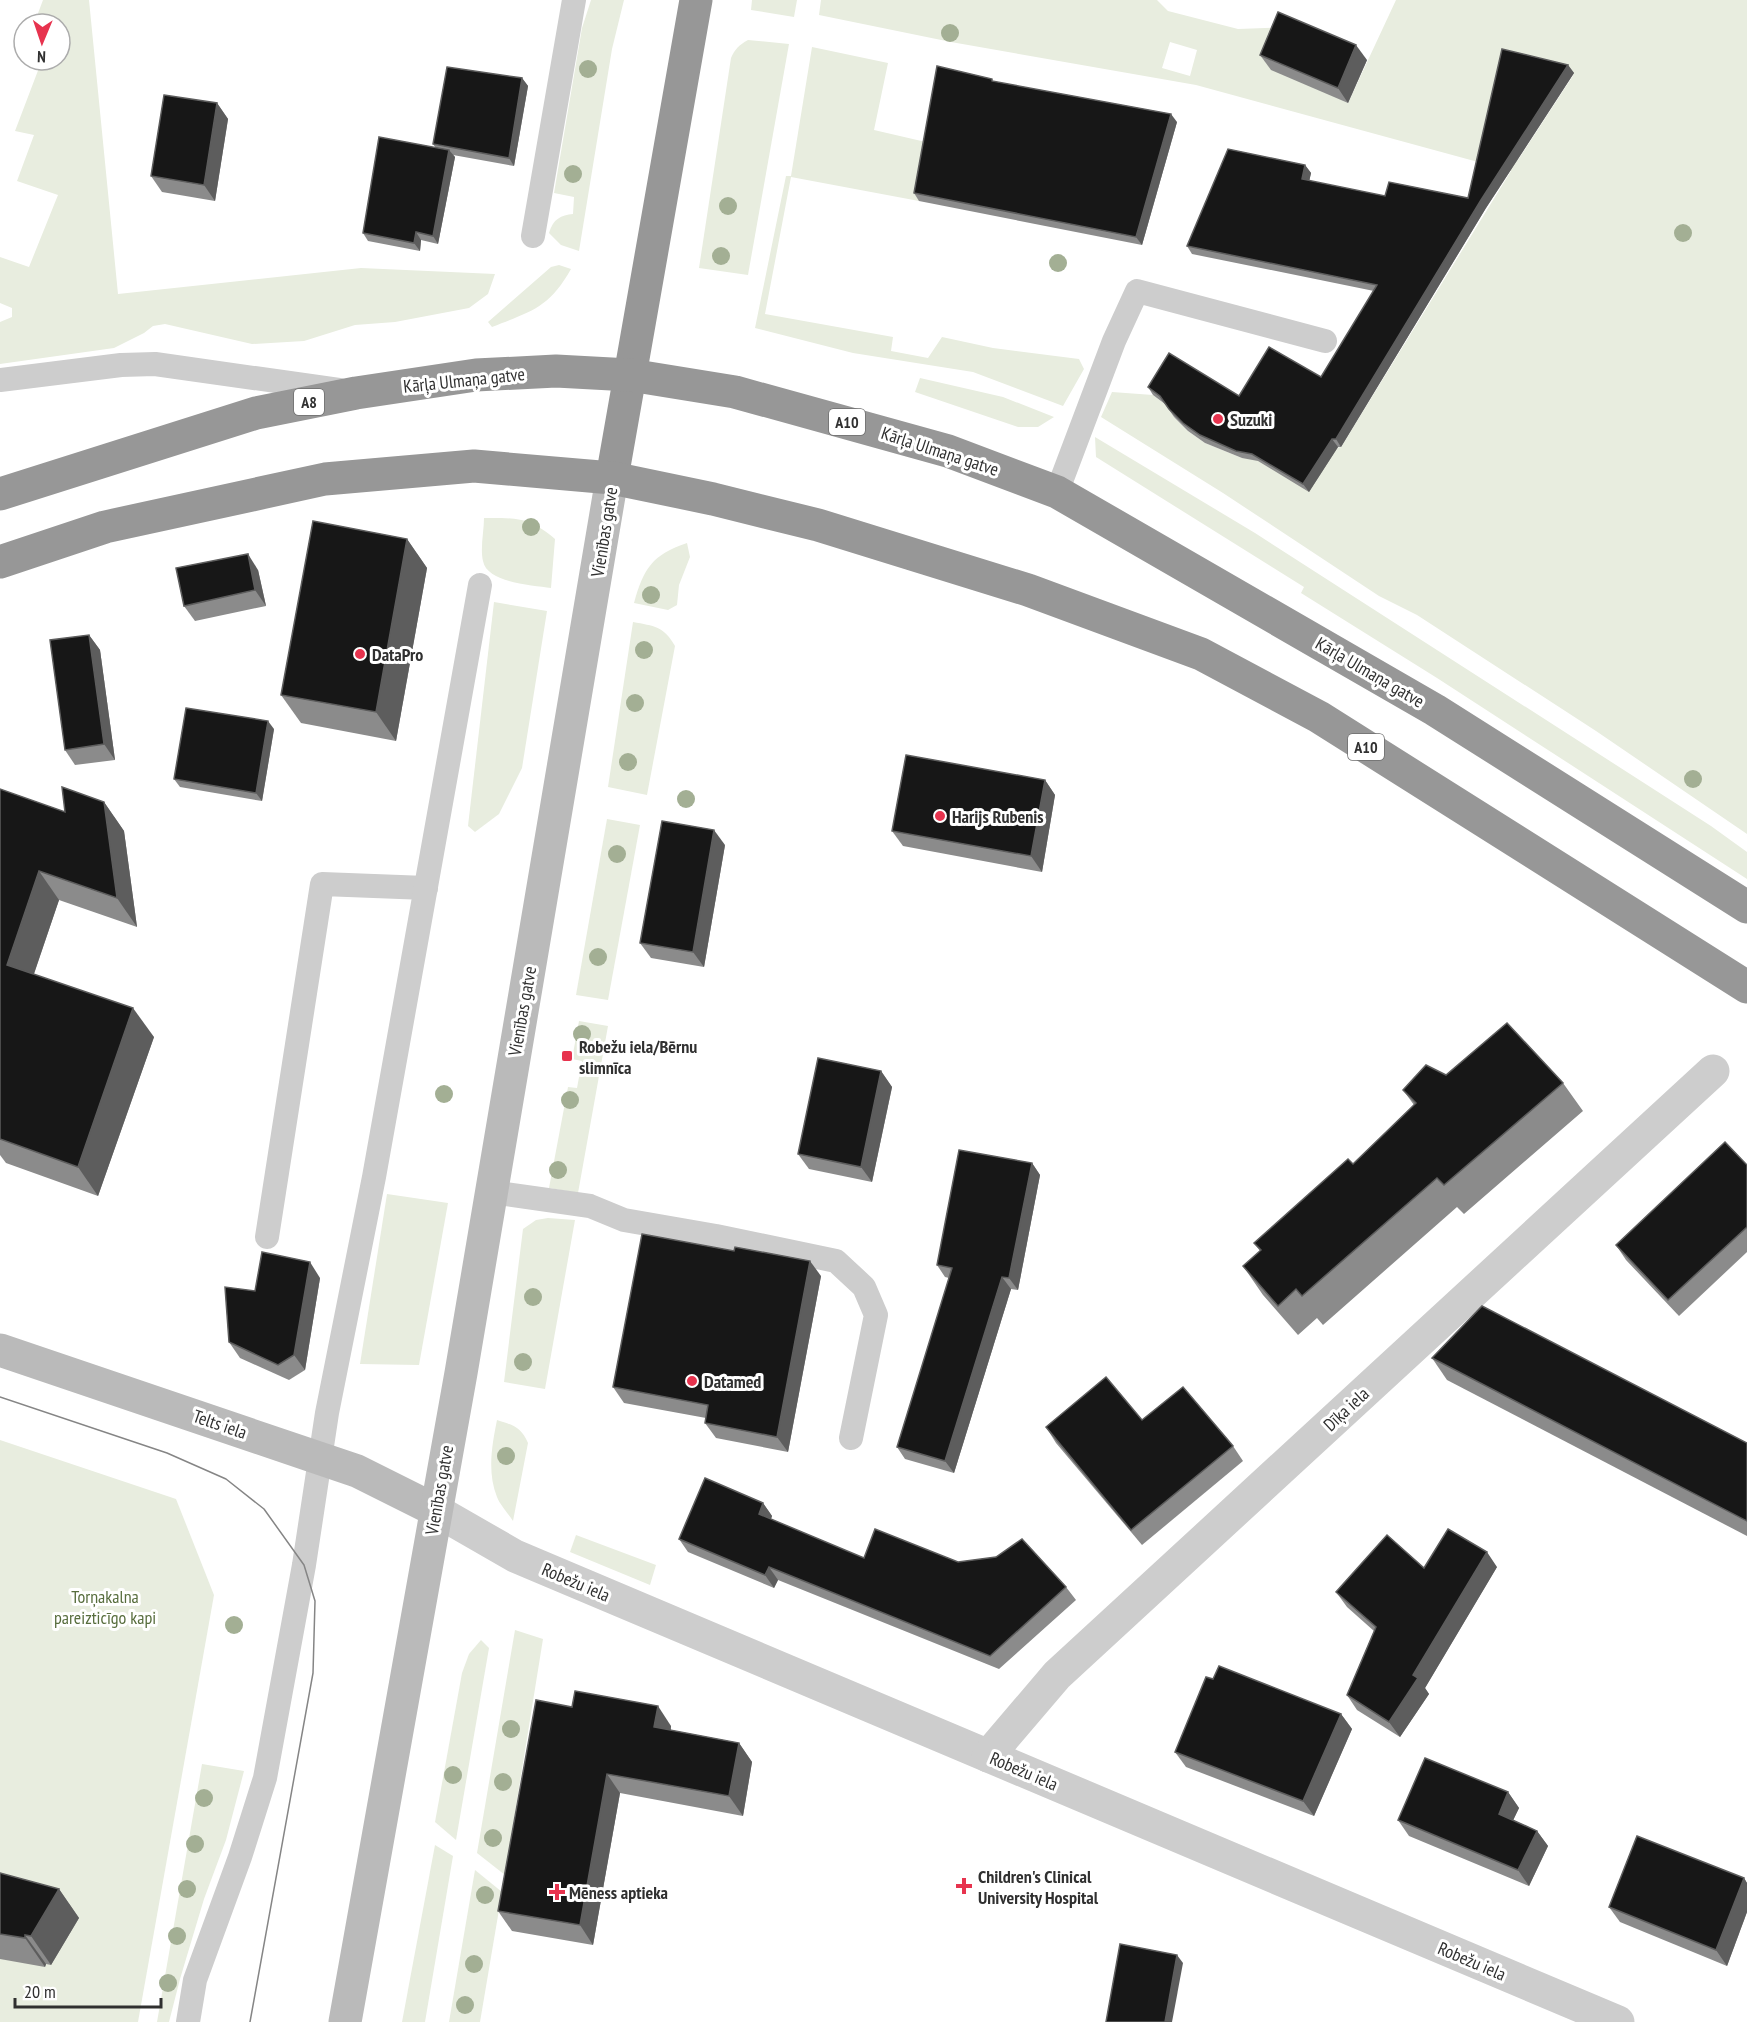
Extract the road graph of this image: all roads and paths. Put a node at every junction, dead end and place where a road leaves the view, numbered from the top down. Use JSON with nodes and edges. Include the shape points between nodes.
{"nodes":[{"id":1,"x":574,"y":0,"type":"edge"},
{"id":2,"x":696,"y":0,"type":"edge"},
{"id":3,"x":534,"y":236,"type":"dead end"},
{"id":4,"x":1324,"y":341,"type":"dead end"},
{"id":5,"x":630,"y":375,"type":"junction"},
{"id":6,"x":0,"y":380,"type":"edge"},
{"id":7,"x":356,"y":393,"type":"junction"},
{"id":8,"x":612,"y":478,"type":"junction"},
{"id":9,"x":1057,"y":492,"type":"junction"},
{"id":10,"x":0,"y":494,"type":"edge"},
{"id":11,"x":0,"y":562,"type":"edge"},
{"id":12,"x":480,"y":585,"type":"dead end"},
{"id":13,"x":426,"y":888,"type":"junction"},
{"id":14,"x":1747,"y":907,"type":"edge"},
{"id":15,"x":1747,"y":987,"type":"edge"},
{"id":16,"x":1713,"y":1071,"type":"dead end"},
{"id":17,"x":492,"y":1192,"type":"junction"},
{"id":18,"x":267,"y":1237,"type":"dead end"},
{"id":19,"x":0,"y":1350,"type":"edge"},
{"id":20,"x":851,"y":1438,"type":"dead end"},
{"id":21,"x":320,"y":1458,"type":"junction"},
{"id":22,"x":435,"y":1510,"type":"junction"},
{"id":23,"x":988,"y":1756,"type":"junction"},
{"id":24,"x":188,"y":2022,"type":"edge"},
{"id":25,"x":345,"y":2022,"type":"edge"},
{"id":26,"x":1618,"y":2022,"type":"edge"}],
"edges":[{"from":1,"to":3,"type":"lane"},
{"from":2,"to":5,"type":"highway","name":"Vienības gatve"},
{"from":4,"to":9,"type":"lane","via":[[1137,291]]},
{"from":5,"to":7,"type":"highway","name":"Kārļa Ulmaņa gatve","number":"A8","via":[[556,371],[476,375]]},
{"from":5,"to":8,"type":"highway","name":"Vienības gatve"},
{"from":5,"to":9,"type":"highway","name":"Kārļa Ulmaņa gatve","number":"A10","via":[[735,392],[796,408],[948,451]]},
{"from":6,"to":7,"type":"lane","via":[[155,364]]},
{"from":7,"to":10,"type":"highway","name":"Kārļa Ulmaņa gatve","number":"A8","via":[[256,413]]},
{"from":8,"to":11,"type":"highway","via":[[474,466],[325,479],[105,527]]},
{"from":8,"to":15,"type":"highway","number":"A10","via":[[818,525],[1028,590],[1201,654],[1319,717]]},
{"from":8,"to":17,"type":"main road","name":"Vienības gatve"},
{"from":9,"to":14,"type":"highway","name":"Kārļa Ulmaņa gatve","number":"A10","via":[[1435,710]]},
{"from":12,"to":13,"type":"lane"},
{"from":13,"to":18,"type":"lane","via":[[322,884]]},
{"from":13,"to":21,"type":"lane"},
{"from":16,"to":23,"type":"street","name":"Dīķa iela","via":[[1057,1675]]},
{"from":17,"to":20,"type":"lane","via":[[590,1206],[624,1220],[836,1261],[864,1287],[876,1315]]},
{"from":17,"to":22,"type":"main road","name":"Vienības gatve"},
{"from":19,"to":21,"type":"main road","name":"Telts iela"},
{"from":21,"to":22,"type":"main road","name":"Telts iela","via":[[357,1471]]},
{"from":21,"to":24,"type":"lane","via":[[265,1778],[195,1980]]},
{"from":22,"to":23,"type":"street","name":"Robežu iela","via":[[524,1560]]},
{"from":22,"to":25,"type":"main road","name":"Vienības gatve"},
{"from":23,"to":26,"type":"street","name":"Robežu iela"}]}
